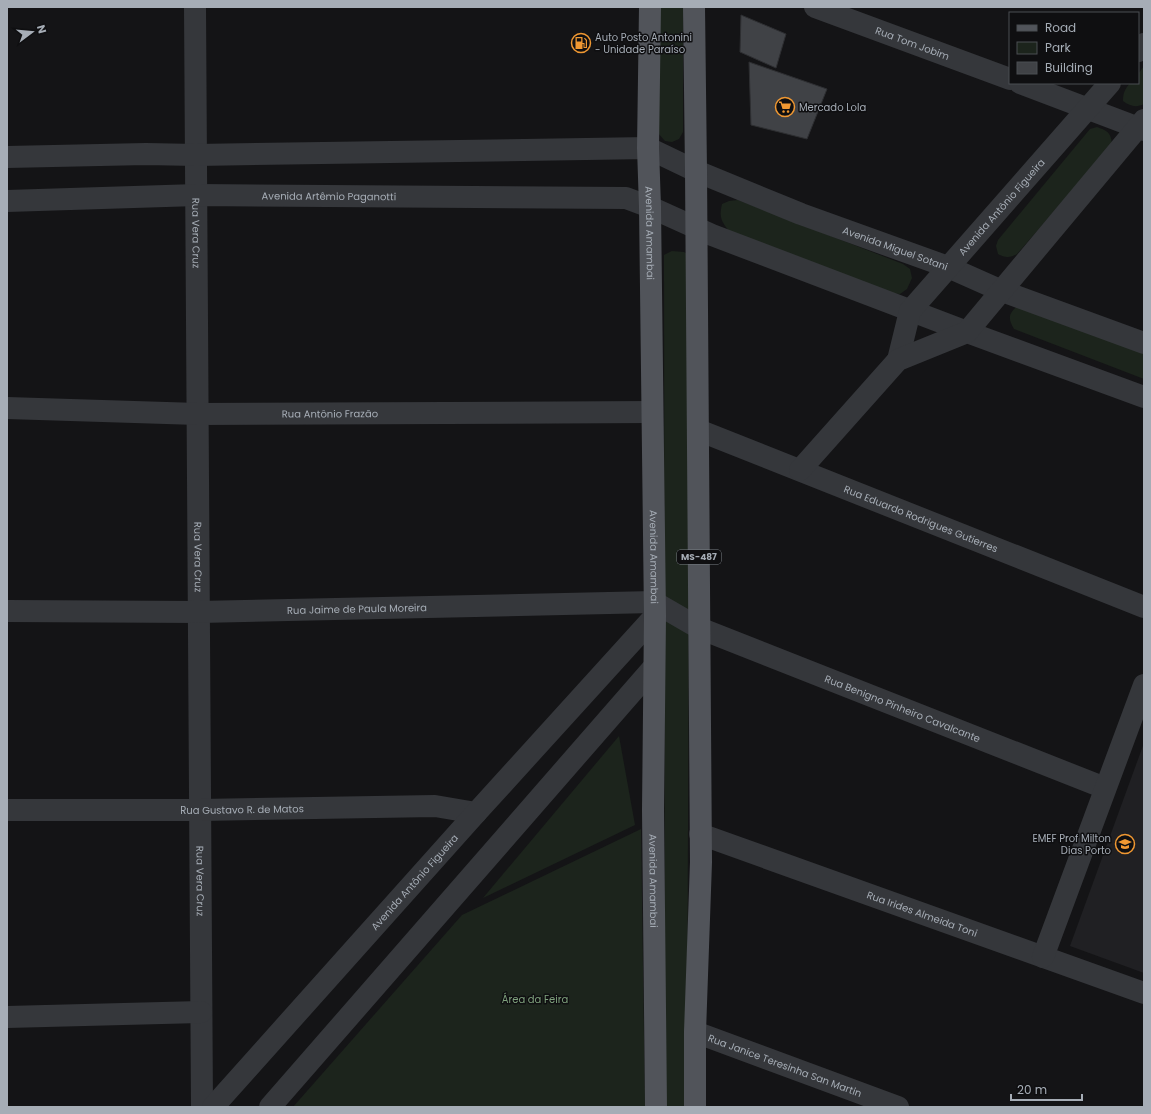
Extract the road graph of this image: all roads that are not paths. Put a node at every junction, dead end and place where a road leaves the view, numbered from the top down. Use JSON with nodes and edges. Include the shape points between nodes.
{"nodes":[{"id":1,"x":195,"y":7,"type":"edge"},
{"id":2,"x":650,"y":7,"type":"edge"},
{"id":3,"x":694,"y":7,"type":"edge"},
{"id":4,"x":815,"y":7,"type":"edge"},
{"id":5,"x":1009,"y":79,"type":"edge"},
{"id":6,"x":1023,"y":84,"type":"edge"},
{"id":7,"x":1109,"y":84,"type":"edge"},
{"id":8,"x":1088,"y":108,"type":"junction"},
{"id":9,"x":1142,"y":126,"type":"edge"},
{"id":10,"x":648,"y":148,"type":"junction"},
{"id":11,"x":196,"y":155,"type":"junction"},
{"id":12,"x":7,"y":157,"type":"edge"},
{"id":13,"x":696,"y":170,"type":"junction"},
{"id":14,"x":196,"y":195,"type":"junction"},
{"id":15,"x":7,"y":201,"type":"edge"},
{"id":16,"x":650,"y":207,"type":"junction"},
{"id":17,"x":697,"y":229,"type":"junction"},
{"id":18,"x":948,"y":267,"type":"junction"},
{"id":19,"x":1002,"y":291,"type":"junction"},
{"id":20,"x":910,"y":311,"type":"junction"},
{"id":21,"x":968,"y":332,"type":"junction"},
{"id":22,"x":1144,"y":343,"type":"edge"},
{"id":23,"x":898,"y":360,"type":"junction"},
{"id":24,"x":1144,"y":397,"type":"edge"},
{"id":25,"x":7,"y":408,"type":"edge"},
{"id":26,"x":652,"y":412,"type":"junction"},
{"id":27,"x":198,"y":414,"type":"junction"},
{"id":28,"x":698,"y":430,"type":"junction"},
{"id":29,"x":800,"y":470,"type":"junction"},
{"id":30,"x":1144,"y":607,"type":"edge"},
{"id":31,"x":655,"y":609,"type":"junction"},
{"id":32,"x":7,"y":610,"type":"edge"},
{"id":33,"x":199,"y":612,"type":"junction"},
{"id":34,"x":699,"y":628,"type":"junction"},
{"id":35,"x":617,"y":658,"type":"junction"},
{"id":36,"x":654,"y":668,"type":"junction"},
{"id":37,"x":1144,"y":684,"type":"edge"},
{"id":38,"x":638,"y":686,"type":"junction"},
{"id":39,"x":1105,"y":788,"type":"junction"},
{"id":40,"x":7,"y":810,"type":"edge"},
{"id":41,"x":200,"y":810,"type":"junction"},
{"id":42,"x":476,"y":813,"type":"junction"},
{"id":43,"x":700,"y":834,"type":"junction"},
{"id":44,"x":1042,"y":957,"type":"junction"},
{"id":45,"x":1144,"y":994,"type":"edge"},
{"id":46,"x":201,"y":1012,"type":"junction"},
{"id":47,"x":7,"y":1017,"type":"edge"},
{"id":48,"x":695,"y":1032,"type":"junction"},
{"id":49,"x":202,"y":1107,"type":"edge"},
{"id":50,"x":213,"y":1107,"type":"edge"},
{"id":51,"x":270,"y":1107,"type":"edge"},
{"id":52,"x":656,"y":1107,"type":"edge"},
{"id":53,"x":695,"y":1107,"type":"edge"},
{"id":54,"x":898,"y":1107,"type":"edge"}],
"edges":[{"from":1,"to":11,"type":"street","name":"Rua Vera Cruz"},
{"from":2,"to":10,"type":"main road","name":"Avenida Amambai"},
{"from":3,"to":13,"type":"main road","number":"MS-487"},
{"from":4,"to":5,"type":"street","name":"Rua Tom Jobim"},
{"from":6,"to":8,"type":"street"},
{"from":7,"to":8,"type":"street","name":"Avenida Antônio Figueira"},
{"from":8,"to":9,"type":"street"},
{"from":8,"to":18,"type":"street","name":"Avenida Antônio Figueira"},
{"from":9,"to":19,"type":"street","name":"Avenida Antônio Figueira"},
{"from":10,"to":11,"type":"street"},
{"from":10,"to":13,"type":"street","name":"Avenida Miguel Sotani"},
{"from":10,"to":16,"type":"main road","name":"Avenida Amambai"},
{"from":11,"to":12,"type":"street"},
{"from":11,"to":14,"type":"street","name":"Rua Vera Cruz"},
{"from":13,"to":17,"type":"main road","number":"MS-487"},
{"from":13,"to":18,"type":"street","name":"Avenida Miguel Sotani","via":[[801,214]]},
{"from":14,"to":15,"type":"street","name":"Avenida Artêmio Paganotti"},
{"from":14,"to":16,"type":"street","name":"Avenida Artêmio Paganotti","via":[[626,198]]},
{"from":14,"to":27,"type":"street","name":"Rua Vera Cruz"},
{"from":16,"to":17,"type":"street"},
{"from":16,"to":26,"type":"main road","name":"Avenida Amambai"},
{"from":17,"to":20,"type":"street"},
{"from":17,"to":28,"type":"main road","number":"MS-487"},
{"from":18,"to":19,"type":"street","name":"Avenida Miguel Sotani"},
{"from":18,"to":20,"type":"street","name":"Avenida Antônio Figueira"},
{"from":19,"to":21,"type":"street","name":"Avenida Antônio Figueira"},
{"from":19,"to":22,"type":"street","name":"Avenida Miguel Sotani"},
{"from":20,"to":21,"type":"street"},
{"from":20,"to":23,"type":"street","name":"Avenida Antônio Figueira"},
{"from":21,"to":23,"type":"street","name":"Avenida Antônio Figueira"},
{"from":21,"to":24,"type":"street"},
{"from":23,"to":29,"type":"street","name":"Avenida Antônio Figueira"},
{"from":25,"to":27,"type":"street","name":"Rua Antônio Frazão"},
{"from":26,"to":27,"type":"street","name":"Rua Antônio Frazão"},
{"from":26,"to":31,"type":"main road","name":"Avenida Amambai"},
{"from":27,"to":33,"type":"street","name":"Rua Vera Cruz"},
{"from":28,"to":29,"type":"street","name":"Rua Eduardo Rodrigues Gutierres"},
{"from":28,"to":34,"type":"main road","number":"MS-487"},
{"from":29,"to":30,"type":"street","name":"Rua Eduardo Rodrigues Gutierres"},
{"from":31,"to":33,"type":"street","name":"Rua Jaime de Paula Moreira"},
{"from":31,"to":34,"type":"street"},
{"from":31,"to":35,"type":"street","name":"Avenida Antônio Figueira"},
{"from":31,"to":36,"type":"main road","name":"Avenida Amambai"},
{"from":32,"to":33,"type":"street","name":"Rua Jaime de Paula Moreira"},
{"from":33,"to":41,"type":"street","name":"Rua Vera Cruz"},
{"from":34,"to":39,"type":"street","name":"Rua Benigno Pinheiro Cavalcante"},
{"from":34,"to":43,"type":"main road","number":"MS-487"},
{"from":35,"to":38,"type":"street"},
{"from":35,"to":42,"type":"street","name":"Avenida Antônio Figueira"},
{"from":36,"to":38,"type":"street"},
{"from":36,"to":52,"type":"main road","name":"Avenida Amambai"},
{"from":37,"to":39,"type":"street"},
{"from":38,"to":51,"type":"street"},
{"from":39,"to":44,"type":"street"},
{"from":40,"to":41,"type":"street","name":"Rua Gustavo R. de Matos"},
{"from":41,"to":42,"type":"street","name":"Rua Gustavo R. de Matos","via":[[435,806]]},
{"from":41,"to":46,"type":"street","name":"Rua Vera Cruz"},
{"from":42,"to":50,"type":"street","name":"Avenida Antônio Figueira"},
{"from":43,"to":44,"type":"street","name":"Rua Irides Almeida Toni"},
{"from":43,"to":48,"type":"main road","number":"MS-487"},
{"from":44,"to":45,"type":"street","name":"Rua Irides Almeida Toni"},
{"from":46,"to":47,"type":"street"},
{"from":46,"to":49,"type":"street","name":"Rua Vera Cruz"},
{"from":48,"to":53,"type":"main road","number":"MS-487"},
{"from":48,"to":54,"type":"street","name":"Rua Janice Teresinha San Martin"}]}
